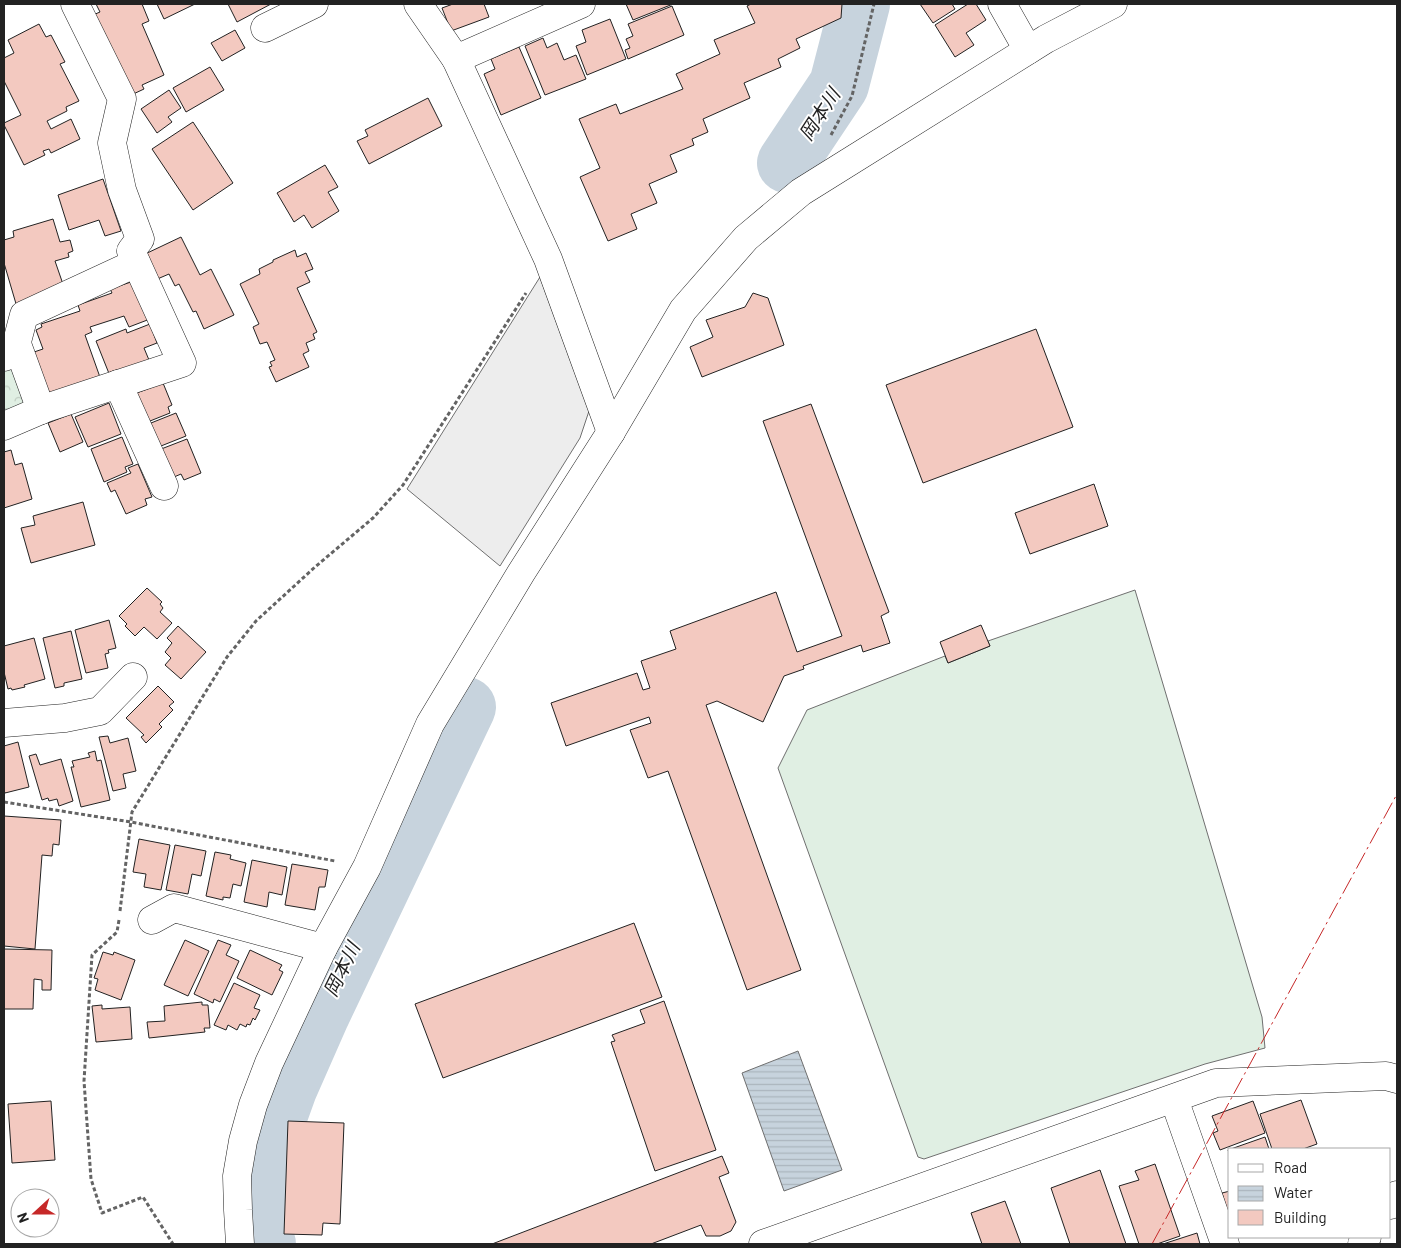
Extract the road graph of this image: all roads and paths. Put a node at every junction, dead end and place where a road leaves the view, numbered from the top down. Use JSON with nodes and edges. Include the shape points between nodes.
{"nodes":[{"id":1,"x":75,"y":4,"type":"edge"},
{"id":2,"x":314,"y":4,"type":"edge"},
{"id":3,"x":418,"y":4,"type":"edge"},
{"id":4,"x":581,"y":4,"type":"edge"},
{"id":5,"x":874,"y":4,"type":"edge"},
{"id":6,"x":1002,"y":4,"type":"edge"},
{"id":7,"x":1113,"y":4,"type":"edge"},
{"id":8,"x":265,"y":28,"type":"dead end"},
{"id":9,"x":1028,"y":50,"type":"junction"},
{"id":10,"x":456,"y":59,"type":"junction"},
{"id":11,"x":829,"y":140,"type":"dead end"},
{"id":12,"x":548,"y":260,"type":"junction"},
{"id":13,"x":136,"y":262,"type":"junction"},
{"id":14,"x":10,"y":350,"type":"edge"},
{"id":15,"x":118,"y":384,"type":"junction"},
{"id":16,"x":41,"y":410,"type":"junction"},
{"id":17,"x":4,"y":426,"type":"edge"},
{"id":18,"x":611,"y":432,"type":"junction"},
{"id":19,"x":164,"y":486,"type":"dead end"},
{"id":20,"x":133,"y":677,"type":"dead end"},
{"id":21,"x":4,"y":724,"type":"edge"},
{"id":22,"x":4,"y":802,"type":"edge"},
{"id":23,"x":131,"y":822,"type":"junction"},
{"id":24,"x":367,"y":867,"type":"junction"},
{"id":25,"x":152,"y":920,"type":"dead end"},
{"id":26,"x":323,"y":948,"type":"junction"},
{"id":27,"x":1397,"y":1079,"type":"edge"},
{"id":28,"x":1174,"y":1099,"type":"junction"},
{"id":29,"x":770,"y":1243,"type":"edge"},
{"id":30,"x":173,"y":1244,"type":"edge"},
{"id":31,"x":240,"y":1244,"type":"edge"},
{"id":32,"x":1225,"y":1244,"type":"edge"}],
"edges":[{"from":1,"to":13,"type":"street","via":[[122,99],[112,143],[122,190],[140,239],[131,251]]},
{"from":2,"to":8,"type":"street"},
{"from":3,"to":10,"type":"street"},
{"from":4,"to":10,"type":"street"},
{"from":5,"to":11,"type":"path","via":[[852,96]]},
{"from":6,"to":9,"type":"street"},
{"from":7,"to":9,"type":"street"},
{"from":9,"to":18,"type":"street","via":[[801,192],[746,238],[683,310]]},
{"from":10,"to":12,"type":"street"},
{"from":12,"to":18,"type":"street"},
{"from":12,"to":23,"type":"path","via":[[403,485],[373,518],[256,621],[227,657],[132,812]]},
{"from":13,"to":14,"type":"street","via":[[24,315]]},
{"from":13,"to":15,"type":"street","via":[[182,363]]},
{"from":14,"to":16,"type":"street"},
{"from":15,"to":16,"type":"street"},
{"from":15,"to":19,"type":"street"},
{"from":16,"to":17,"type":"street"},
{"from":18,"to":24,"type":"street","via":[[430,724]]},
{"from":20,"to":21,"type":"street","via":[[100,711]]},
{"from":22,"to":23,"type":"path"},
{"from":23,"to":24,"type":"path"},
{"from":23,"to":30,"type":"path","via":[[118,932],[92,955],[84,1081],[91,1179],[102,1213],[143,1197]]},
{"from":24,"to":26,"type":"street"},
{"from":25,"to":26,"type":"street","via":[[174,908]]},
{"from":26,"to":31,"type":"street","via":[[253,1105],[237,1176]]},
{"from":27,"to":28,"type":"street","via":[[1386,1076],[1216,1083]]},
{"from":28,"to":29,"type":"street"},
{"from":28,"to":32,"type":"street"}]}
